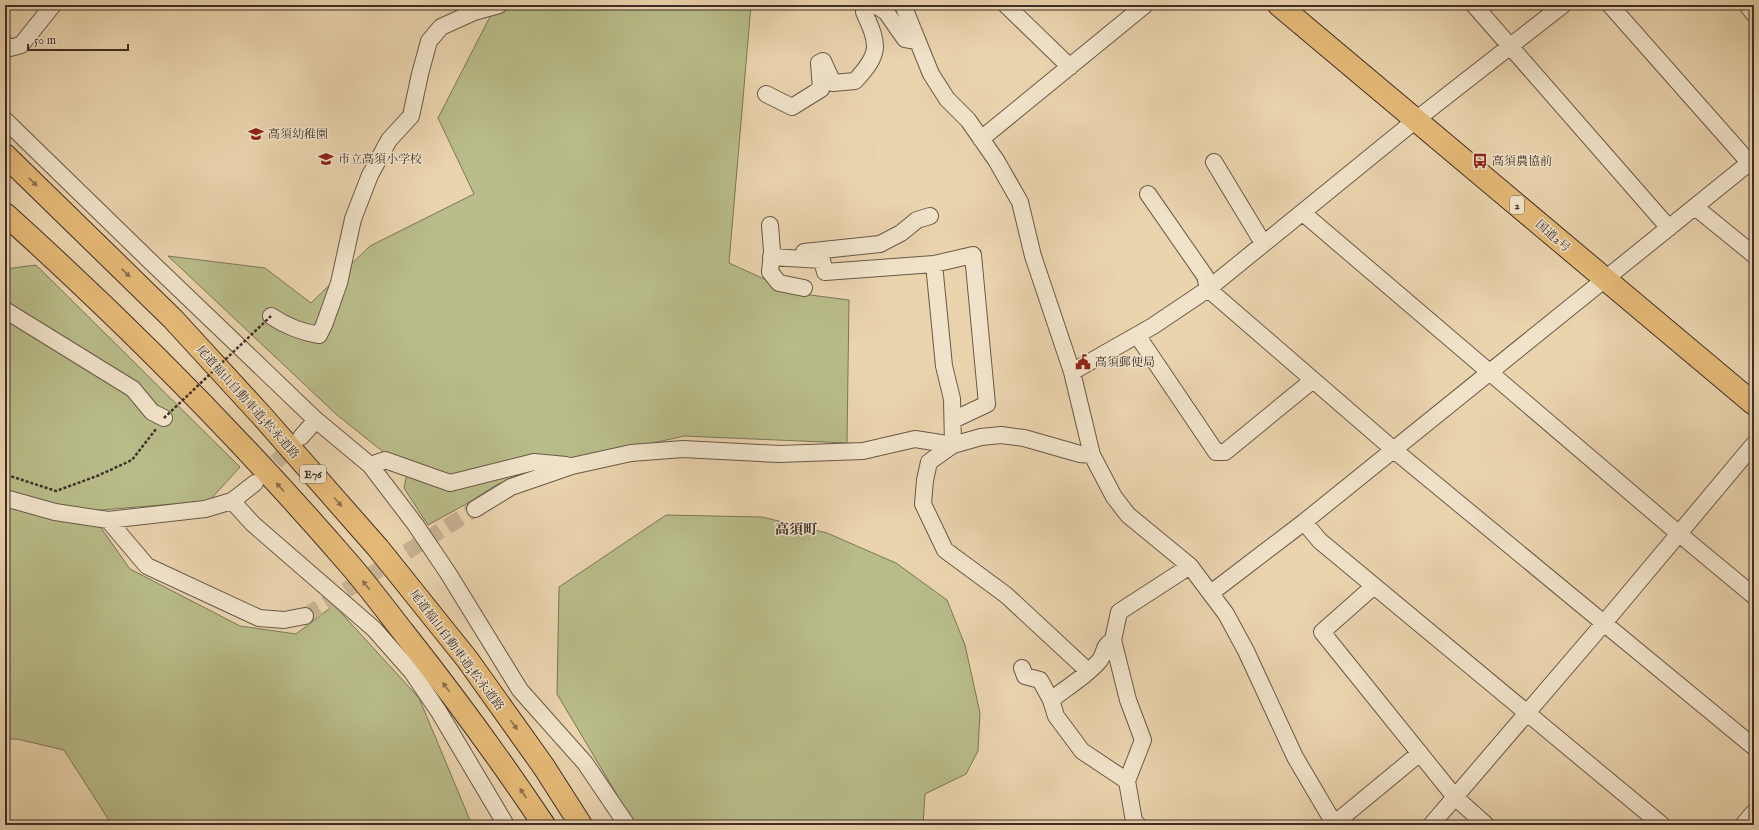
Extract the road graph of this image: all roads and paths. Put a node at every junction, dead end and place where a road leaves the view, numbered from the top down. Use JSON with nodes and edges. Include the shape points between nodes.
{"nodes":[{"id":1,"x":53,"y":5,"type":"edge"},
{"id":2,"x":499,"y":5,"type":"edge"},
{"id":3,"x":903,"y":5,"type":"edge"},
{"id":4,"x":1006,"y":5,"type":"edge"},
{"id":5,"x":1145,"y":5,"type":"edge"},
{"id":6,"x":1279,"y":5,"type":"edge"},
{"id":7,"x":1474,"y":5,"type":"edge"},
{"id":8,"x":1563,"y":5,"type":"edge"},
{"id":9,"x":1610,"y":5,"type":"edge"},
{"id":10,"x":1747,"y":5,"type":"edge"},
{"id":11,"x":1754,"y":14,"type":"edge"},
{"id":12,"x":916,"y":41,"type":"junction"},
{"id":13,"x":5,"y":44,"type":"edge"},
{"id":14,"x":1511,"y":45,"type":"junction"},
{"id":15,"x":1070,"y":67,"type":"junction"},
{"id":16,"x":766,"y":94,"type":"dead end"},
{"id":17,"x":1417,"y":119,"type":"junction"},
{"id":18,"x":5,"y":120,"type":"edge"},
{"id":19,"x":981,"y":139,"type":"junction"},
{"id":20,"x":5,"y":155,"type":"edge"},
{"id":21,"x":1214,"y":162,"type":"dead end"},
{"id":22,"x":1753,"y":163,"type":"edge"},
{"id":23,"x":1148,"y":194,"type":"dead end"},
{"id":24,"x":1695,"y":207,"type":"junction"},
{"id":25,"x":1304,"y":213,"type":"junction"},
{"id":26,"x":5,"y":214,"type":"edge"},
{"id":27,"x":930,"y":216,"type":"dead end"},
{"id":28,"x":770,"y":225,"type":"dead end"},
{"id":29,"x":1669,"y":228,"type":"junction"},
{"id":30,"x":1263,"y":243,"type":"junction"},
{"id":31,"x":880,"y":244,"type":"junction"},
{"id":32,"x":771,"y":254,"type":"junction"},
{"id":33,"x":1754,"y":256,"type":"edge"},
{"id":34,"x":934,"y":264,"type":"junction"},
{"id":35,"x":882,"y":269,"type":"junction"},
{"id":36,"x":1605,"y":280,"type":"junction"},
{"id":37,"x":804,"y":288,"type":"dead end"},
{"id":38,"x":1208,"y":289,"type":"junction"},
{"id":39,"x":5,"y":310,"type":"edge"},
{"id":40,"x":271,"y":316,"type":"joint"},
{"id":41,"x":1137,"y":335,"type":"junction"},
{"id":42,"x":1072,"y":372,"type":"junction"},
{"id":43,"x":1489,"y":372,"type":"junction"},
{"id":44,"x":1313,"y":380,"type":"junction"},
{"id":45,"x":1754,"y":404,"type":"edge"},
{"id":46,"x":164,"y":418,"type":"junction"},
{"id":47,"x":316,"y":420,"type":"junction"},
{"id":48,"x":952,"y":420,"type":"junction"},
{"id":49,"x":301,"y":437,"type":"tunnel mouth"},
{"id":50,"x":1754,"y":444,"type":"edge"},
{"id":51,"x":953,"y":445,"type":"junction"},
{"id":52,"x":1394,"y":450,"type":"junction"},
{"id":53,"x":1092,"y":454,"type":"junction"},
{"id":54,"x":370,"y":465,"type":"junction"},
{"id":55,"x":572,"y":466,"type":"junction"},
{"id":56,"x":5,"y":483,"type":"edge"},
{"id":57,"x":255,"y":483,"type":"tunnel mouth"},
{"id":58,"x":5,"y":498,"type":"edge"},
{"id":59,"x":232,"y":502,"type":"junction"},
{"id":60,"x":475,"y":509,"type":"tunnel mouth"},
{"id":61,"x":108,"y":520,"type":"junction"},
{"id":62,"x":1304,"y":522,"type":"junction"},
{"id":63,"x":1678,"y":533,"type":"junction"},
{"id":64,"x":1190,"y":566,"type":"junction"},
{"id":65,"x":1374,"y":586,"type":"junction"},
{"id":66,"x":1211,"y":593,"type":"junction"},
{"id":67,"x":1754,"y":596,"type":"edge"},
{"id":68,"x":305,"y":616,"type":"tunnel mouth"},
{"id":69,"x":1604,"y":623,"type":"junction"},
{"id":70,"x":1113,"y":640,"type":"junction"},
{"id":71,"x":1022,"y":668,"type":"dead end"},
{"id":72,"x":1088,"y":671,"type":"junction"},
{"id":73,"x":1051,"y":700,"type":"junction"},
{"id":74,"x":1527,"y":712,"type":"junction"},
{"id":75,"x":1754,"y":747,"type":"edge"},
{"id":76,"x":1420,"y":753,"type":"junction"},
{"id":77,"x":1127,"y":781,"type":"junction"},
{"id":78,"x":1455,"y":796,"type":"junction"},
{"id":79,"x":1754,"y":812,"type":"edge"},
{"id":80,"x":1334,"y":824,"type":"edge"},
{"id":81,"x":506,"y":825,"type":"edge"},
{"id":82,"x":544,"y":825,"type":"edge"},
{"id":83,"x":582,"y":825,"type":"edge"},
{"id":84,"x":627,"y":825,"type":"edge"},
{"id":85,"x":1138,"y":825,"type":"edge"},
{"id":86,"x":1431,"y":825,"type":"edge"},
{"id":87,"x":1486,"y":825,"type":"edge"},
{"id":88,"x":1662,"y":825,"type":"edge"},
{"id":89,"x":1743,"y":825,"type":"edge"}],
"edges":[{"from":1,"to":13,"type":"street","via":[[21,45],[10,48]]},
{"from":2,"to":40,"type":"street","via":[[474,12],[442,27],[429,41],[411,116],[389,140],[370,175],[353,219],[338,283],[319,335],[305,333]]},
{"from":3,"to":12,"type":"street"},
{"from":4,"to":15,"type":"street"},
{"from":5,"to":15,"type":"street"},
{"from":6,"to":17,"type":"highway","name":"国道2号","number":"2"},
{"from":7,"to":14,"type":"street"},
{"from":8,"to":14,"type":"street"},
{"from":9,"to":22,"type":"street"},
{"from":10,"to":11,"type":"street"},
{"from":12,"to":16,"type":"street","via":[[905,40],[886,12],[877,6],[866,7],[864,12],[875,43],[874,56],[854,81],[833,83],[823,61],[819,63],[821,89],[792,107]]},
{"from":12,"to":19,"type":"street","via":[[931,74],[947,99],[968,120]]},
{"from":14,"to":17,"type":"street"},
{"from":14,"to":29,"type":"street"},
{"from":15,"to":19,"type":"street"},
{"from":17,"to":25,"type":"street"},
{"from":17,"to":36,"type":"highway","name":"国道2号","number":"2"},
{"from":18,"to":47,"type":"street"},
{"from":19,"to":42,"type":"street","via":[[1020,202],[1033,256]]},
{"from":20,"to":83,"type":"highway","name":"尾道福山自動車道;松永道路","number":"E76","one_way":true,"via":[[173,319],[378,548],[467,659]]},
{"from":21,"to":30,"type":"street"},
{"from":22,"to":24,"type":"street"},
{"from":23,"to":38,"type":"street","via":[[1205,276]]},
{"from":24,"to":29,"type":"street"},
{"from":24,"to":33,"type":"street"},
{"from":25,"to":30,"type":"street"},
{"from":25,"to":43,"type":"street"},
{"from":82,"to":26,"type":"highway","number":"E76","one_way":true,"via":[[442,681],[351,567],[232,433]]},
{"from":27,"to":31,"type":"street","via":[[917,220],[901,233]]},
{"from":28,"to":32,"type":"street"},
{"from":29,"to":36,"type":"street"},
{"from":30,"to":38,"type":"street"},
{"from":31,"to":32,"type":"street"},
{"from":31,"to":35,"type":"street"},
{"from":32,"to":35,"type":"street","via":[[822,260],[825,272]]},
{"from":32,"to":37,"type":"street","via":[[770,272],[779,283]]},
{"from":34,"to":35,"type":"street"},
{"from":34,"to":48,"type":"street","via":[[944,366],[952,399]]},
{"from":34,"to":48,"type":"street","via":[[973,255],[987,404]]},
{"from":36,"to":43,"type":"street"},
{"from":36,"to":45,"type":"highway","name":"国道2号","number":"2"},
{"from":38,"to":41,"type":"street"},
{"from":38,"to":44,"type":"street"},
{"from":39,"to":46,"type":"street","via":[[133,389],[152,412]]},
{"from":40,"to":46,"type":"path","bridge":true},
{"from":41,"to":42,"type":"street"},
{"from":41,"to":44,"type":"street","via":[[1216,452],[1225,452]]},
{"from":42,"to":53,"type":"street"},
{"from":43,"to":52,"type":"street"},
{"from":43,"to":63,"type":"street"},
{"from":44,"to":52,"type":"street"},
{"from":46,"to":56,"type":"path","via":[[132,460],[97,476],[56,491],[10,476]]},
{"from":47,"to":49,"type":"street"},
{"from":47,"to":54,"type":"street"},
{"from":48,"to":51,"type":"street"},
{"from":50,"to":63,"type":"street"},
{"from":51,"to":53,"type":"street","via":[[981,437],[1001,435],[1024,438],[1080,454]]},
{"from":51,"to":55,"type":"street","via":[[915,439],[863,451],[779,454],[683,450],[631,453]]},
{"from":51,"to":72,"type":"street","via":[[929,462],[925,480],[924,504],[945,550],[1006,595]]},
{"from":52,"to":62,"type":"street"},
{"from":52,"to":69,"type":"street"},
{"from":53,"to":64,"type":"street","via":[[1114,497],[1128,515]]},
{"from":54,"to":55,"type":"street","via":[[385,460],[450,483],[534,462]]},
{"from":54,"to":84,"type":"street","via":[[448,573],[520,690],[585,763]]},
{"from":55,"to":60,"type":"street","via":[[511,487]]},
{"from":57,"to":59,"type":"street"},
{"from":58,"to":61,"type":"street","via":[[55,512]]},
{"from":59,"to":61,"type":"street","via":[[205,509]]},
{"from":59,"to":81,"type":"street","via":[[253,524],[374,629],[412,672],[439,712]]},
{"from":61,"to":68,"type":"street","via":[[147,566],[259,618],[284,620]]},
{"from":62,"to":65,"type":"street","via":[[1320,541]]},
{"from":62,"to":66,"type":"street"},
{"from":63,"to":67,"type":"street"},
{"from":63,"to":69,"type":"street"},
{"from":64,"to":66,"type":"street"},
{"from":64,"to":70,"type":"street","via":[[1119,612]]},
{"from":65,"to":74,"type":"street"},
{"from":65,"to":76,"type":"street","via":[[1322,632]]},
{"from":66,"to":80,"type":"street","via":[[1246,651],[1295,757]]},
{"from":69,"to":74,"type":"street"},
{"from":69,"to":75,"type":"street"},
{"from":70,"to":72,"type":"street","via":[[1106,645],[1100,659]]},
{"from":70,"to":77,"type":"street","via":[[1128,700],[1143,740]]},
{"from":71,"to":73,"type":"street","via":[[1025,676],[1040,680]]},
{"from":72,"to":73,"type":"street"},
{"from":73,"to":77,"type":"street","via":[[1056,716],[1082,751]]},
{"from":74,"to":78,"type":"street"},
{"from":74,"to":88,"type":"street"},
{"from":76,"to":78,"type":"street"},
{"from":76,"to":80,"type":"street"},
{"from":77,"to":85,"type":"street","via":[[1134,821]]},
{"from":78,"to":86,"type":"street"},
{"from":78,"to":87,"type":"street"},
{"from":79,"to":89,"type":"street"}]}
